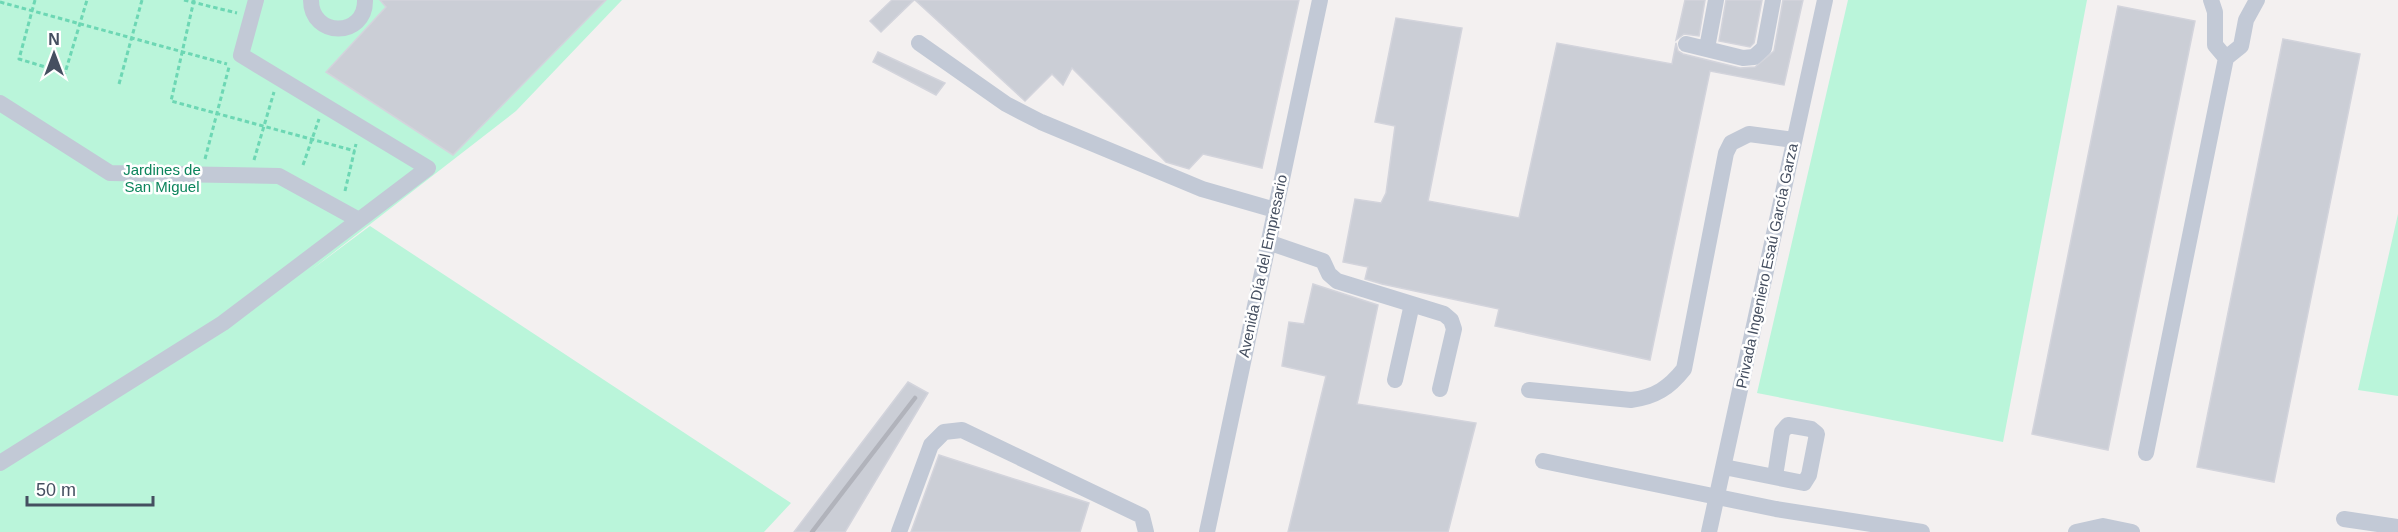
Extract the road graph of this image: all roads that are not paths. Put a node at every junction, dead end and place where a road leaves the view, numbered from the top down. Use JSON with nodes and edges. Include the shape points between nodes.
{"nodes":[{"id":1,"x":256,"y":0,"type":"edge"},
{"id":2,"x":311,"y":0,"type":"edge"},
{"id":3,"x":365,"y":0,"type":"edge"},
{"id":4,"x":1320,"y":0,"type":"edge"},
{"id":5,"x":1716,"y":0,"type":"edge"},
{"id":6,"x":1773,"y":0,"type":"edge"},
{"id":7,"x":1825,"y":0,"type":"edge"},
{"id":8,"x":2211,"y":0,"type":"edge"},
{"id":9,"x":2257,"y":0,"type":"edge"},
{"id":10,"x":919,"y":43,"type":"dead end"},
{"id":11,"x":1686,"y":45,"type":"dead end"},
{"id":12,"x":1707,"y":48,"type":"junction"},
{"id":13,"x":2226,"y":58,"type":"junction"},
{"id":14,"x":0,"y":103,"type":"edge"},
{"id":15,"x":1794,"y":140,"type":"junction"},
{"id":16,"x":1275,"y":210,"type":"junction"},
{"id":17,"x":359,"y":220,"type":"junction"},
{"id":18,"x":1268,"y":242,"type":"junction"},
{"id":19,"x":1412,"y":304,"type":"junction"},
{"id":20,"x":1395,"y":381,"type":"dead end"},
{"id":21,"x":1440,"y":388,"type":"dead end"},
{"id":22,"x":1528,"y":390,"type":"dead end"},
{"id":23,"x":2146,"y":453,"type":"dead end"},
{"id":24,"x":1543,"y":461,"type":"dead end"},
{"id":25,"x":0,"y":463,"type":"edge"},
{"id":26,"x":1724,"y":467,"type":"junction"},
{"id":27,"x":1775,"y":476,"type":"dead end"},
{"id":28,"x":1718,"y":495,"type":"junction"},
{"id":29,"x":2344,"y":519,"type":"dead end"},
{"id":30,"x":2398,"y":526,"type":"edge"},
{"id":31,"x":899,"y":532,"type":"edge"},
{"id":32,"x":1146,"y":532,"type":"edge"},
{"id":33,"x":1207,"y":532,"type":"edge"},
{"id":34,"x":1709,"y":532,"type":"edge"},
{"id":35,"x":1922,"y":532,"type":"edge"},
{"id":36,"x":2076,"y":532,"type":"edge"},
{"id":37,"x":2132,"y":532,"type":"edge"}],
"edges":[{"from":1,"to":17,"type":"street","via":[[241,55],[428,168]]},
{"from":2,"to":3,"type":"street","via":[[316,20],[341,30],[357,22]]},
{"from":4,"to":16,"type":"street","name":"Avenida Día del Empresario"},
{"from":5,"to":12,"type":"street"},
{"from":6,"to":12,"type":"street","via":[[1764,48],[1755,57],[1743,58]]},
{"from":7,"to":15,"type":"street","name":"Privada Ingeniero Esaú García Garza"},
{"from":8,"to":13,"type":"street","via":[[2215,45]]},
{"from":9,"to":13,"type":"street","via":[[2246,20],[2241,46]]},
{"from":10,"to":16,"type":"street","via":[[1006,104],[1041,122],[1202,189]]},
{"from":11,"to":12,"type":"street"},
{"from":13,"to":23,"type":"street"},
{"from":14,"to":17,"type":"street","via":[[110,173],[279,176]]},
{"from":15,"to":22,"type":"street","via":[[1749,134],[1731,142],[1684,369],[1672,384],[1647,398],[1631,400]]},
{"from":15,"to":26,"type":"street","name":"Privada Ingeniero Esaú García Garza"},
{"from":16,"to":18,"type":"street","name":"Avenida Día del Empresario"},
{"from":17,"to":25,"type":"street","via":[[223,323]]},
{"from":18,"to":19,"type":"street","via":[[1323,261],[1337,281]]},
{"from":18,"to":33,"type":"street","name":"Avenida Día del Empresario"},
{"from":19,"to":20,"type":"street"},
{"from":19,"to":21,"type":"street","via":[[1451,320],[1454,329]]},
{"from":24,"to":28,"type":"street"},
{"from":26,"to":27,"type":"street"},
{"from":26,"to":28,"type":"street","name":"Privada Ingeniero Esaú García Garza"},
{"from":28,"to":34,"type":"street","name":"Privada Ingeniero Esaú García Garza"},
{"from":28,"to":35,"type":"street","via":[[1776,509]]},
{"from":29,"to":30,"type":"street"},
{"from":31,"to":32,"type":"street","via":[[931,445],[944,432],[962,430],[1142,516]]},
{"from":36,"to":37,"type":"street","via":[[2103,526]]}]}
